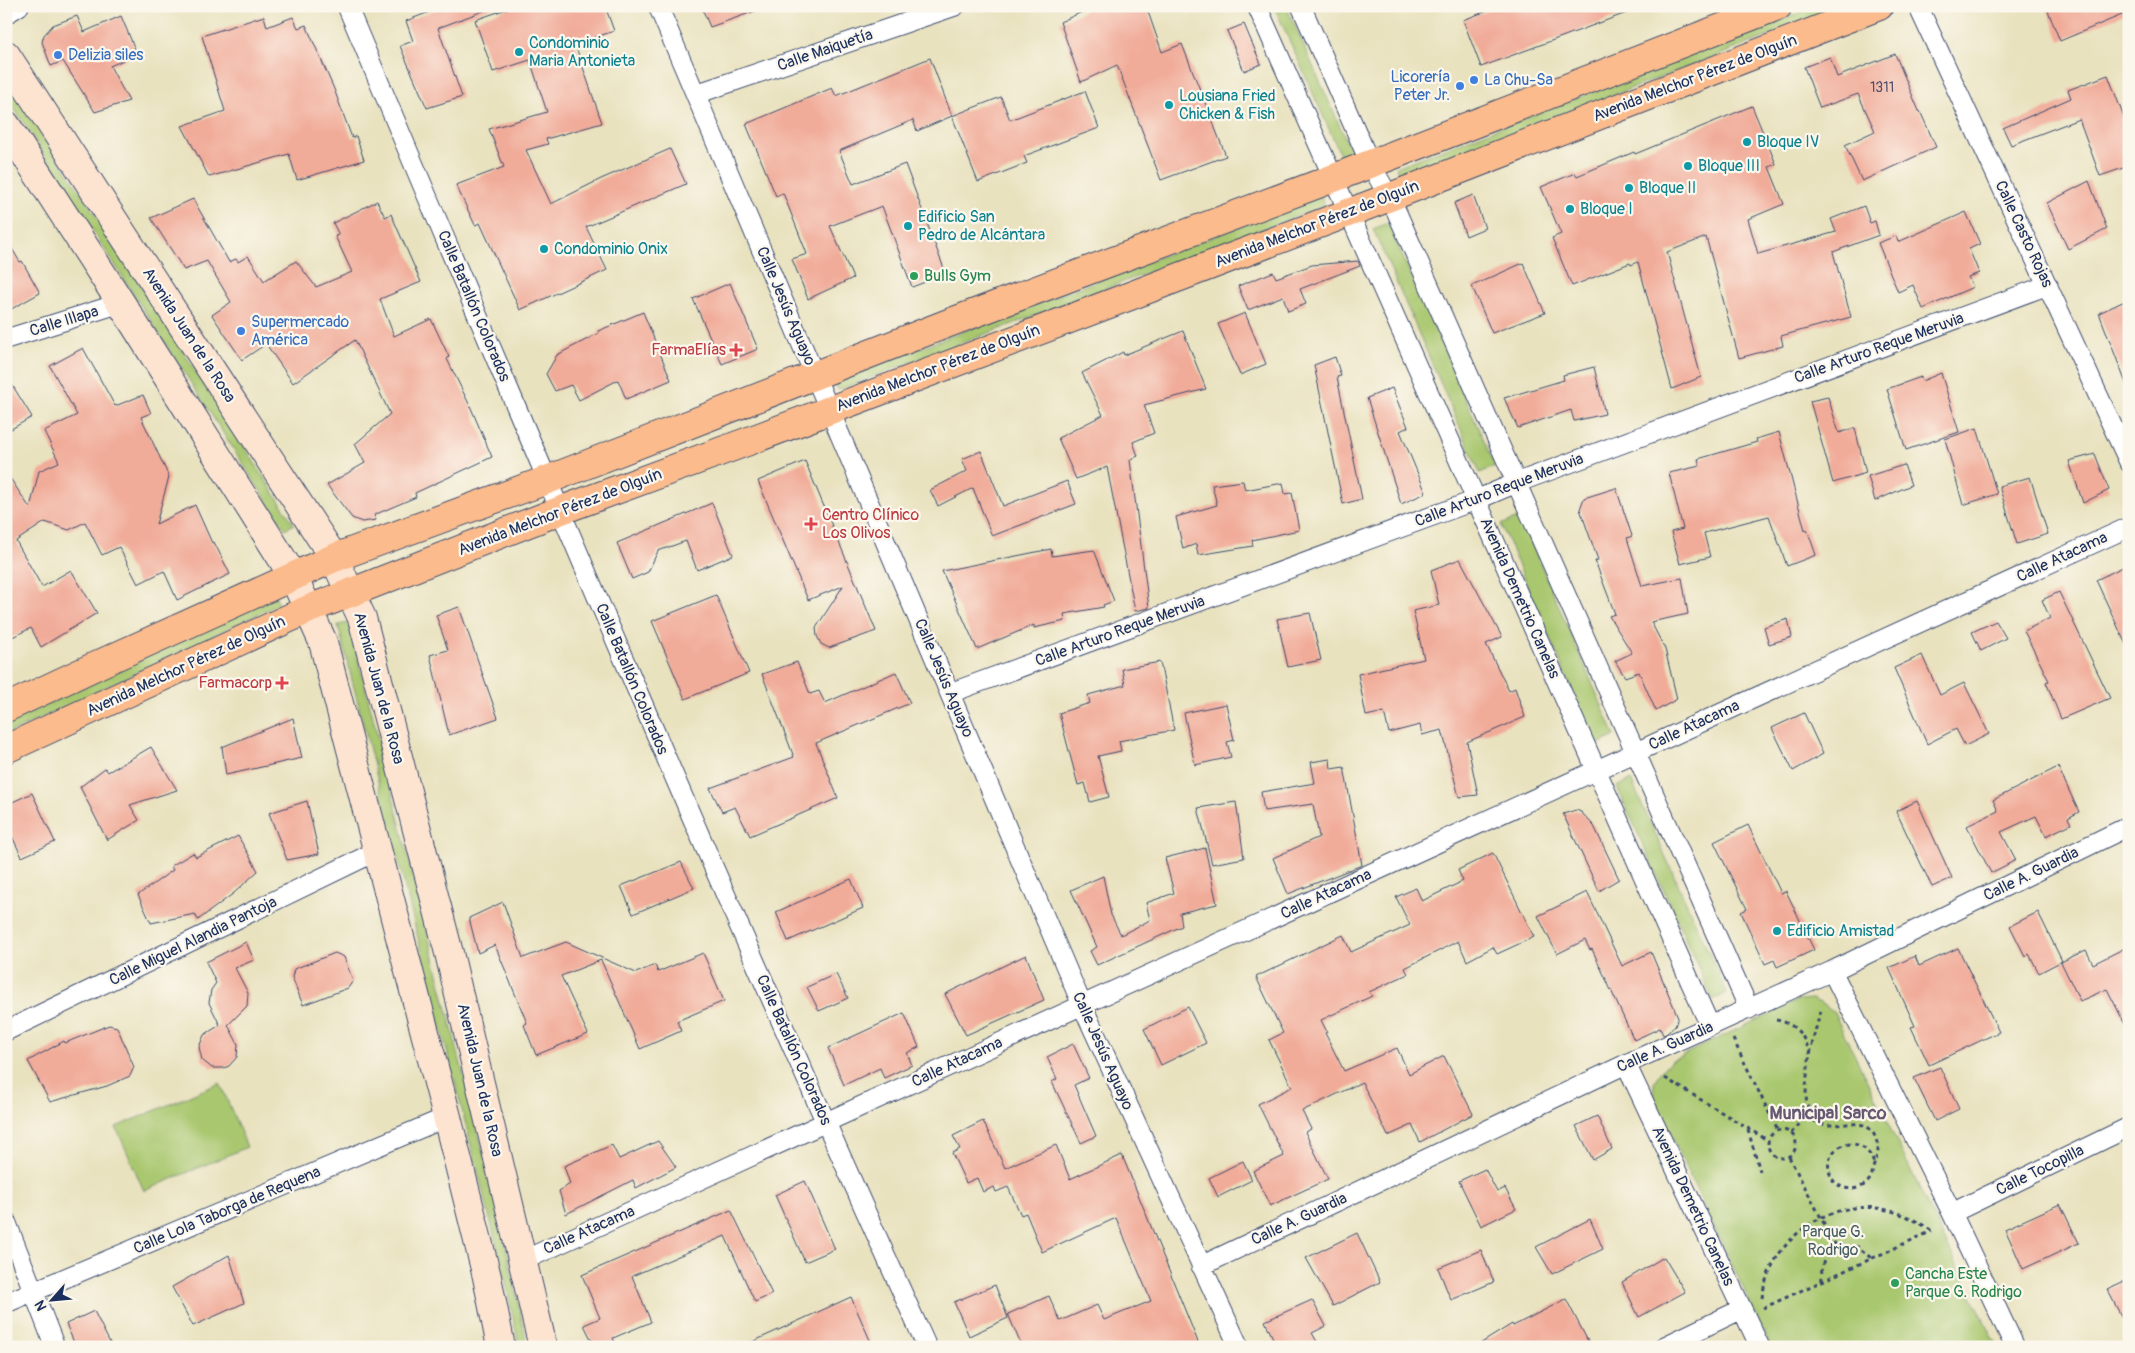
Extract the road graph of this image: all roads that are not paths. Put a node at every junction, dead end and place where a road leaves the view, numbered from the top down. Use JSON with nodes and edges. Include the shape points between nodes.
{"nodes":[{"id":1,"x":19,"y":6,"type":"edge"},
{"id":2,"x":347,"y":6,"type":"edge"},
{"id":3,"x":658,"y":6,"type":"edge"},
{"id":4,"x":955,"y":6,"type":"edge"},
{"id":5,"x":1257,"y":6,"type":"edge"},
{"id":6,"x":1301,"y":6,"type":"edge"},
{"id":7,"x":1778,"y":6,"type":"edge"},
{"id":8,"x":1879,"y":6,"type":"edge"},
{"id":9,"x":1918,"y":6,"type":"edge"},
{"id":10,"x":6,"y":14,"type":"edge"},
{"id":11,"x":7,"y":59,"type":"edge"},
{"id":12,"x":696,"y":94,"type":"junction"},
{"id":13,"x":6,"y":125,"type":"edge"},
{"id":14,"x":1370,"y":163,"type":"junction"},
{"id":15,"x":1334,"y":178,"type":"junction"},
{"id":16,"x":1390,"y":197,"type":"junction"},
{"id":17,"x":1349,"y":212,"type":"junction"},
{"id":18,"x":2048,"y":285,"type":"junction"},
{"id":19,"x":121,"y":303,"type":"junction"},
{"id":20,"x":6,"y":339,"type":"edge"},
{"id":21,"x":815,"y":374,"type":"junction"},
{"id":22,"x":830,"y":409,"type":"junction"},
{"id":23,"x":2129,"y":462,"type":"edge"},
{"id":24,"x":547,"y":480,"type":"junction"},
{"id":25,"x":1516,"y":483,"type":"junction"},
{"id":26,"x":1476,"y":500,"type":"junction"},
{"id":27,"x":559,"y":511,"type":"junction"},
{"id":28,"x":2129,"y":526,"type":"edge"},
{"id":29,"x":334,"y":558,"type":"junction"},
{"id":30,"x":292,"y":576,"type":"junction"},
{"id":31,"x":351,"y":592,"type":"junction"},
{"id":32,"x":309,"y":609,"type":"junction"},
{"id":33,"x":950,"y":693,"type":"junction"},
{"id":34,"x":6,"y":708,"type":"edge"},
{"id":35,"x":6,"y":750,"type":"edge"},
{"id":36,"x":1636,"y":752,"type":"junction"},
{"id":37,"x":1596,"y":770,"type":"junction"},
{"id":38,"x":2129,"y":826,"type":"edge"},
{"id":39,"x":379,"y":850,"type":"junction"},
{"id":40,"x":1832,"y":971,"type":"junction"},
{"id":41,"x":1082,"y":1005,"type":"junction"},
{"id":42,"x":1749,"y":1009,"type":"junction"},
{"id":43,"x":1710,"y":1026,"type":"junction"},
{"id":44,"x":6,"y":1031,"type":"edge"},
{"id":45,"x":1626,"y":1064,"type":"junction"},
{"id":46,"x":448,"y":1117,"type":"junction"},
{"id":47,"x":825,"y":1122,"type":"junction"},
{"id":48,"x":2129,"y":1127,"type":"edge"},
{"id":49,"x":1952,"y":1213,"type":"junction"},
{"id":50,"x":6,"y":1221,"type":"edge"},
{"id":51,"x":522,"y":1260,"type":"junction"},
{"id":52,"x":1201,"y":1266,"type":"junction"},
{"id":53,"x":33,"y":1292,"type":"junction"},
{"id":54,"x":6,"y":1303,"type":"edge"},
{"id":55,"x":1742,"y":1309,"type":"junction"},
{"id":56,"x":55,"y":1347,"type":"edge"},
{"id":57,"x":501,"y":1347,"type":"edge"},
{"id":58,"x":543,"y":1347,"type":"edge"},
{"id":59,"x":927,"y":1347,"type":"edge"},
{"id":60,"x":1239,"y":1347,"type":"edge"},
{"id":61,"x":1663,"y":1347,"type":"edge"},
{"id":62,"x":1760,"y":1347,"type":"edge"},
{"id":63,"x":2015,"y":1347,"type":"edge"}],
"edges":[{"from":1,"to":10,"type":"street"},
{"from":2,"to":24,"type":"street","name":"Calle Batallón Colorados"},
{"from":3,"to":12,"type":"street","name":"Calle Jesús Aguayo"},
{"from":4,"to":12,"type":"street","name":"Calle Maiquetía"},
{"from":5,"to":15,"type":"street","name":"Avenida Demetrio Canelas"},
{"from":6,"to":14,"type":"street"},
{"from":7,"to":14,"type":"highway"},
{"from":8,"to":16,"type":"highway","name":"Avenida Melchor Pérez de Olguín"},
{"from":9,"to":18,"type":"street","name":"Calle Casto Rojas"},
{"from":11,"to":29,"type":"main road","name":"Avenida Juan de la Rosa"},
{"from":12,"to":21,"type":"street","name":"Calle Jesús Aguayo"},
{"from":13,"to":19,"type":"main road"},
{"from":14,"to":15,"type":"highway"},
{"from":14,"to":16,"type":"street"},
{"from":15,"to":17,"type":"street","name":"Avenida Demetrio Canelas"},
{"from":15,"to":21,"type":"highway"},
{"from":16,"to":17,"type":"highway","name":"Avenida Melchor Pérez de Olguín"},
{"from":16,"to":25,"type":"street"},
{"from":17,"to":22,"type":"highway","name":"Avenida Melchor Pérez de Olguín"},
{"from":17,"to":26,"type":"street","name":"Avenida Demetrio Canelas"},
{"from":18,"to":23,"type":"street","name":"Calle Casto Rojas"},
{"from":18,"to":25,"type":"street","name":"Calle Arturo Reque Meruvia"},
{"from":19,"to":20,"type":"street","name":"Calle Illapa"},
{"from":19,"to":30,"type":"main road"},
{"from":21,"to":22,"type":"street","name":"Calle Jesús Aguayo"},
{"from":21,"to":24,"type":"highway"},
{"from":22,"to":27,"type":"highway","name":"Avenida Melchor Pérez de Olguín"},
{"from":22,"to":33,"type":"street","name":"Calle Jesús Aguayo"},
{"from":24,"to":27,"type":"street","name":"Calle Batallón Colorados"},
{"from":24,"to":29,"type":"highway"},
{"from":25,"to":26,"type":"street","name":"Calle Arturo Reque Meruvia"},
{"from":25,"to":36,"type":"street"},
{"from":26,"to":33,"type":"street","name":"Calle Arturo Reque Meruvia"},
{"from":26,"to":37,"type":"street","name":"Avenida Demetrio Canelas"},
{"from":27,"to":31,"type":"highway","name":"Avenida Melchor Pérez de Olguín"},
{"from":27,"to":47,"type":"street","name":"Calle Batallón Colorados"},
{"from":28,"to":36,"type":"street","name":"Calle Atacama"},
{"from":29,"to":30,"type":"highway"},
{"from":29,"to":31,"type":"main road","name":"Avenida Juan de la Rosa"},
{"from":30,"to":32,"type":"main road"},
{"from":30,"to":34,"type":"highway"},
{"from":31,"to":32,"type":"highway","name":"Avenida Melchor Pérez de Olguín"},
{"from":31,"to":51,"type":"main road","name":"Avenida Juan de la Rosa","via":[[362,618],[449,954]]},
{"from":32,"to":35,"type":"highway","name":"Avenida Melchor Pérez de Olguín"},
{"from":32,"to":39,"type":"main road","via":[[323,642]]},
{"from":33,"to":41,"type":"street","name":"Calle Jesús Aguayo"},
{"from":36,"to":37,"type":"street","name":"Calle Atacama"},
{"from":36,"to":42,"type":"street"},
{"from":37,"to":41,"type":"street","name":"Calle Atacama"},
{"from":37,"to":43,"type":"street","name":"Avenida Demetrio Canelas"},
{"from":38,"to":40,"type":"street","name":"Calle A. Guardia"},
{"from":39,"to":44,"type":"street","name":"Calle Miguel Alandia Pantoja"},
{"from":39,"to":46,"type":"main road"},
{"from":40,"to":42,"type":"street","name":"Calle A. Guardia"},
{"from":40,"to":49,"type":"street"},
{"from":41,"to":47,"type":"street","name":"Calle Atacama"},
{"from":41,"to":52,"type":"street","name":"Calle Jesús Aguayo"},
{"from":42,"to":43,"type":"street","name":"Calle A. Guardia"},
{"from":43,"to":45,"type":"street","name":"Calle A. Guardia"},
{"from":45,"to":52,"type":"street","name":"Calle A. Guardia"},
{"from":45,"to":55,"type":"street","name":"Avenida Demetrio Canelas"},
{"from":46,"to":53,"type":"street","name":"Calle Lola Taborga de Requena"},
{"from":46,"to":57,"type":"main road","via":[[488,1277]]},
{"from":47,"to":51,"type":"street","name":"Calle Atacama"},
{"from":47,"to":59,"type":"street","name":"Calle Batallón Colorados"},
{"from":48,"to":49,"type":"street","name":"Calle Tocopilla"},
{"from":49,"to":63,"type":"street"},
{"from":50,"to":53,"type":"street"},
{"from":51,"to":58,"type":"main road","name":"Avenida Juan de la Rosa"},
{"from":52,"to":60,"type":"street","name":"Calle Jesús Aguayo"},
{"from":53,"to":54,"type":"street","name":"Calle Lola Taborga de Requena"},
{"from":53,"to":56,"type":"street"},
{"from":55,"to":61,"type":"street"},
{"from":55,"to":62,"type":"street","name":"Avenida Demetrio Canelas"}]}
